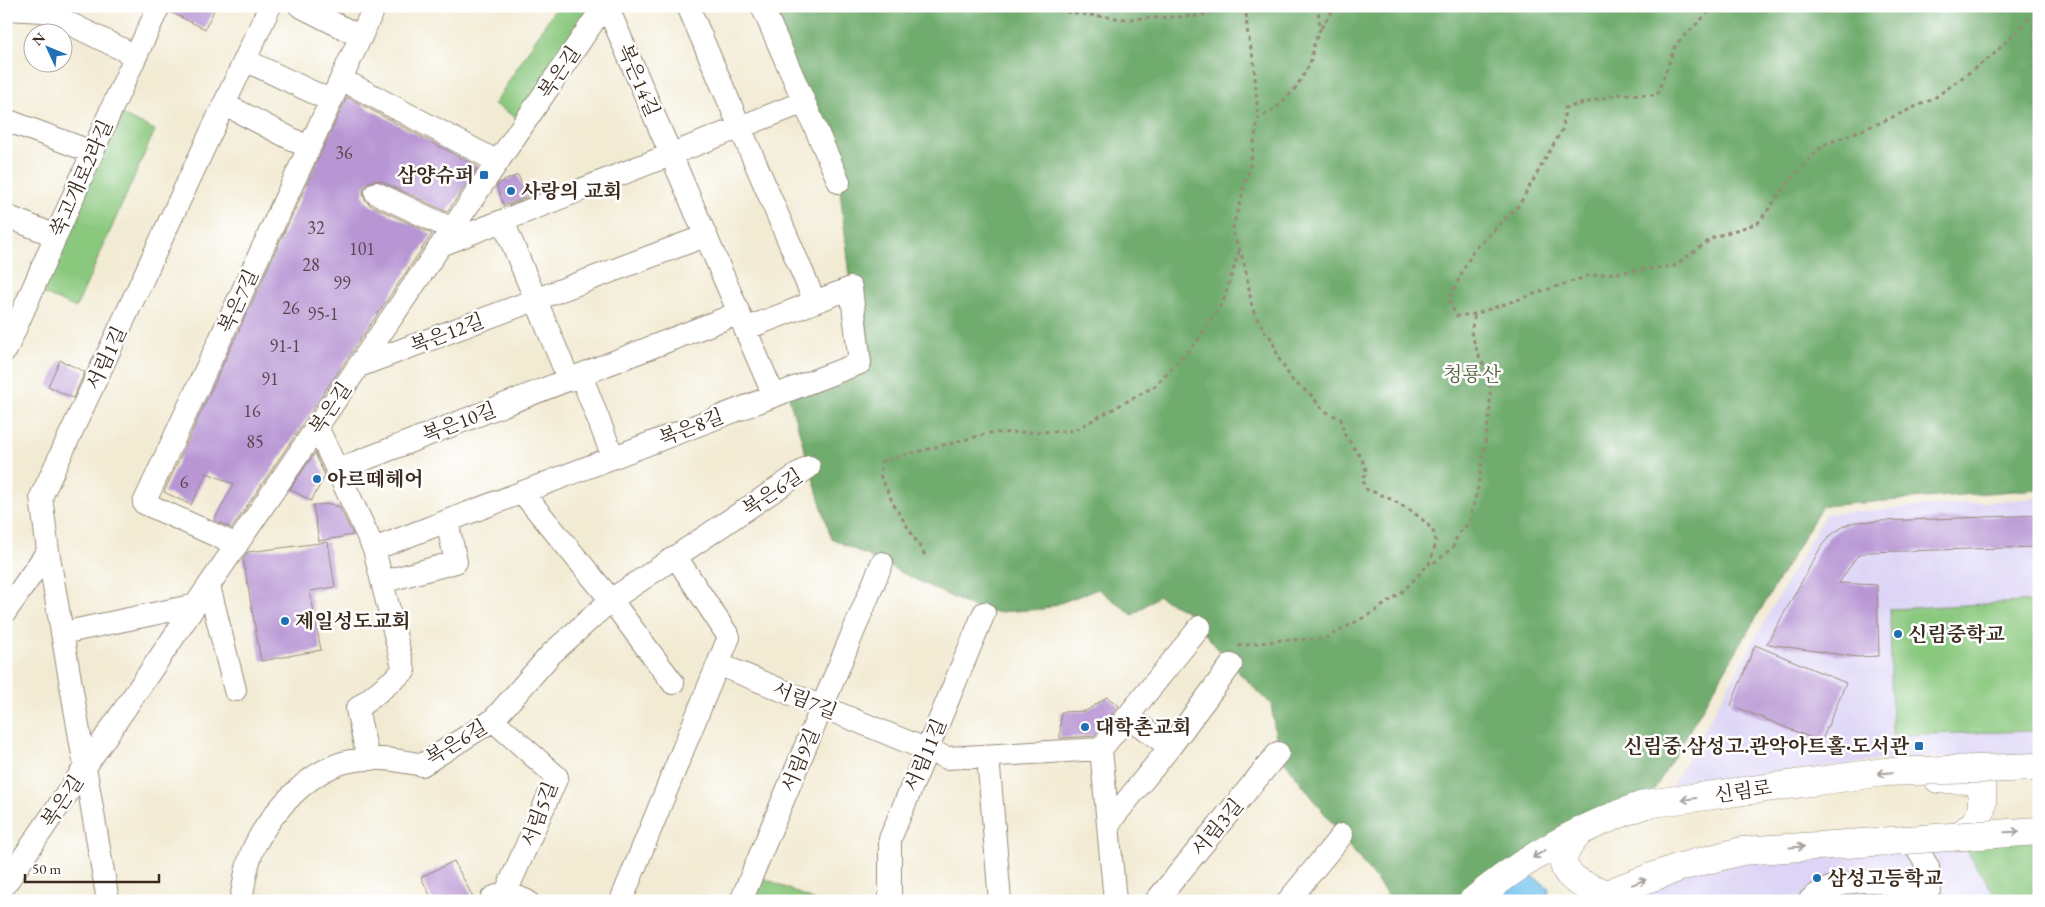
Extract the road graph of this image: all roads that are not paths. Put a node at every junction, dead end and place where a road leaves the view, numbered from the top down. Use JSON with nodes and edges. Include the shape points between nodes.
{"nodes":[{"id":1,"x":159,"y":6,"type":"edge"},
{"id":2,"x":270,"y":6,"type":"edge"},
{"id":3,"x":300,"y":6,"type":"edge"},
{"id":4,"x":375,"y":6,"type":"edge"},
{"id":5,"x":605,"y":6,"type":"edge"},
{"id":6,"x":688,"y":6,"type":"edge"},
{"id":7,"x":762,"y":6,"type":"edge"},
{"id":8,"x":6,"y":9,"type":"edge"},
{"id":9,"x":53,"y":9,"type":"edge"},
{"id":10,"x":361,"y":37,"type":"junction"},
{"id":11,"x":136,"y":56,"type":"junction"},
{"id":12,"x":245,"y":60,"type":"junction"},
{"id":13,"x":341,"y":79,"type":"junction"},
{"id":14,"x":330,"y":101,"type":"junction"},
{"id":15,"x":804,"y":102,"type":"junction"},
{"id":16,"x":224,"y":104,"type":"junction"},
{"id":17,"x":6,"y":120,"type":"edge"},
{"id":18,"x":739,"y":127,"type":"junction"},
{"id":19,"x":309,"y":148,"type":"junction"},
{"id":20,"x":92,"y":152,"type":"junction"},
{"id":21,"x":671,"y":154,"type":"junction"},
{"id":22,"x":498,"y":162,"type":"junction"},
{"id":23,"x":839,"y":182,"type":"dead end"},
{"id":24,"x":376,"y":193,"type":"dead end"},
{"id":25,"x":6,"y":216,"type":"edge"},
{"id":26,"x":503,"y":221,"type":"junction"},
{"id":27,"x":56,"y":236,"type":"junction"},
{"id":28,"x":705,"y":236,"type":"junction"},
{"id":29,"x":447,"y":237,"type":"junction"},
{"id":30,"x":536,"y":300,"type":"junction"},
{"id":31,"x":815,"y":302,"type":"junction"},
{"id":32,"x":14,"y":309,"type":"edge"},
{"id":33,"x":742,"y":321,"type":"junction"},
{"id":34,"x":6,"y":350,"type":"edge"},
{"id":35,"x":860,"y":363,"type":"joint"},
{"id":36,"x":359,"y":366,"type":"junction"},
{"id":37,"x":575,"y":377,"type":"junction"},
{"id":38,"x":774,"y":396,"type":"junction"},
{"id":39,"x":317,"y":427,"type":"junction"},
{"id":40,"x":613,"y":457,"type":"junction"},
{"id":41,"x":809,"y":467,"type":"dead end"},
{"id":42,"x":337,"y":470,"type":"junction"},
{"id":43,"x":522,"y":492,"type":"junction"},
{"id":44,"x":447,"y":521,"type":"junction"},
{"id":45,"x":237,"y":545,"type":"junction"},
{"id":46,"x":374,"y":549,"type":"junction"},
{"id":47,"x":48,"y":552,"type":"junction"},
{"id":48,"x":676,"y":556,"type":"junction"},
{"id":49,"x":882,"y":563,"type":"dead end"},
{"id":50,"x":382,"y":582,"type":"junction"},
{"id":51,"x":13,"y":586,"type":"edge"},
{"id":52,"x":208,"y":586,"type":"junction"},
{"id":53,"x":611,"y":600,"type":"junction"},
{"id":54,"x":196,"y":605,"type":"junction"},
{"id":55,"x":6,"y":611,"type":"edge"},
{"id":56,"x":984,"y":613,"type":"dead end"},
{"id":57,"x":1200,"y":627,"type":"dead end"},
{"id":58,"x":62,"y":633,"type":"junction"},
{"id":59,"x":1234,"y":656,"type":"road end"},
{"id":60,"x":718,"y":664,"type":"junction"},
{"id":61,"x":673,"y":683,"type":"dead end"},
{"id":62,"x":235,"y":690,"type":"dead end"},
{"id":63,"x":822,"y":707,"type":"junction"},
{"id":64,"x":1128,"y":717,"type":"junction"},
{"id":65,"x":493,"y":720,"type":"junction"},
{"id":66,"x":1170,"y":747,"type":"junction"},
{"id":67,"x":1101,"y":749,"type":"junction"},
{"id":68,"x":927,"y":750,"type":"junction"},
{"id":69,"x":1278,"y":753,"type":"dead end"},
{"id":70,"x":988,"y":756,"type":"junction"},
{"id":71,"x":368,"y":758,"type":"junction"},
{"id":72,"x":2039,"y":767,"type":"edge"},
{"id":73,"x":84,"y":769,"type":"junction"},
{"id":74,"x":1916,"y":771,"type":"junction"},
{"id":75,"x":1108,"y":824,"type":"junction"},
{"id":76,"x":1581,"y":830,"type":"junction"},
{"id":77,"x":2039,"y":831,"type":"edge"},
{"id":78,"x":1342,"y":835,"type":"dead end"},
{"id":79,"x":1958,"y":837,"type":"junction"},
{"id":80,"x":1911,"y":839,"type":"junction"},
{"id":81,"x":6,"y":883,"type":"edge"},
{"id":82,"x":498,"y":898,"type":"edge"},
{"id":83,"x":1601,"y":898,"type":"edge"},
{"id":84,"x":108,"y":901,"type":"edge"},
{"id":85,"x":241,"y":901,"type":"edge"},
{"id":86,"x":527,"y":901,"type":"edge"},
{"id":87,"x":621,"y":901,"type":"edge"},
{"id":88,"x":741,"y":901,"type":"edge"},
{"id":89,"x":890,"y":901,"type":"edge"},
{"id":90,"x":1000,"y":901,"type":"edge"},
{"id":91,"x":1115,"y":901,"type":"edge"},
{"id":92,"x":1156,"y":901,"type":"edge"},
{"id":93,"x":1288,"y":901,"type":"edge"},
{"id":94,"x":1473,"y":901,"type":"edge"},
{"id":95,"x":1809,"y":901,"type":"edge"}],
"edges":[{"from":1,"to":11,"type":"street","name":"쑥고개로2라길"},
{"from":2,"to":12,"type":"street","name":"서림1길"},
{"from":3,"to":10,"type":"street"},
{"from":4,"to":10,"type":"street","name":"복은7길"},
{"from":5,"to":21,"type":"street","name":"복은14길"},
{"from":5,"to":22,"type":"street","name":"복은길"},
{"from":6,"to":18,"type":"street"},
{"from":7,"to":15,"type":"street"},
{"from":8,"to":9,"type":"street"},
{"from":9,"to":11,"type":"street"},
{"from":10,"to":13,"type":"street","name":"복은7길"},
{"from":11,"to":20,"type":"street","name":"쑥고개로2라길"},
{"from":12,"to":14,"type":"street"},
{"from":12,"to":16,"type":"street","name":"서림1길"},
{"from":13,"to":14,"type":"street","name":"복은7길"},
{"from":13,"to":22,"type":"street"},
{"from":14,"to":19,"type":"street","name":"복은7길"},
{"from":15,"to":18,"type":"street"},
{"from":15,"to":23,"type":"street"},
{"from":16,"to":19,"type":"street"},
{"from":16,"to":47,"type":"street","name":"서림1길","via":[[41,497]]},
{"from":17,"to":20,"type":"street"},
{"from":18,"to":21,"type":"street"},
{"from":18,"to":31,"type":"street"},
{"from":19,"to":45,"type":"street","name":"복은7길","via":[[144,503]]},
{"from":20,"to":27,"type":"street","name":"쑥고개로2라길"},
{"from":21,"to":26,"type":"street"},
{"from":21,"to":28,"type":"street"},
{"from":22,"to":29,"type":"street","name":"복은길"},
{"from":24,"to":29,"type":"street"},
{"from":25,"to":27,"type":"street"},
{"from":26,"to":29,"type":"street"},
{"from":26,"to":30,"type":"street"},
{"from":27,"to":32,"type":"street","name":"쑥고개로2라길"},
{"from":28,"to":30,"type":"street","name":"복은12길"},
{"from":28,"to":33,"type":"street"},
{"from":29,"to":36,"type":"street","name":"복은길"},
{"from":30,"to":36,"type":"street","name":"복은12길"},
{"from":30,"to":37,"type":"street"},
{"from":31,"to":33,"type":"street","name":"복은10길"},
{"from":31,"to":35,"type":"street","name":"복은10길","via":[[851,288]]},
{"from":32,"to":34,"type":"street","name":"쑥고개로2라길"},
{"from":33,"to":37,"type":"street","name":"복은10길"},
{"from":33,"to":38,"type":"street"},
{"from":35,"to":38,"type":"street","name":"복은8길"},
{"from":36,"to":39,"type":"street","name":"복은길"},
{"from":37,"to":40,"type":"street"},
{"from":37,"to":42,"type":"street","name":"복은10길"},
{"from":38,"to":40,"type":"street","name":"복은8길"},
{"from":39,"to":42,"type":"street"},
{"from":39,"to":45,"type":"street","name":"복은길"},
{"from":40,"to":43,"type":"street","name":"복은8길"},
{"from":41,"to":48,"type":"street","name":"복은6길"},
{"from":42,"to":46,"type":"street"},
{"from":43,"to":44,"type":"street","name":"복은8길"},
{"from":43,"to":53,"type":"street"},
{"from":44,"to":46,"type":"street","name":"복은8길"},
{"from":44,"to":50,"type":"street","via":[[456,562]]},
{"from":45,"to":52,"type":"street","name":"복은길"},
{"from":46,"to":50,"type":"street"},
{"from":47,"to":51,"type":"street"},
{"from":47,"to":58,"type":"street","name":"복은길"},
{"from":48,"to":53,"type":"street","name":"복은6길"},
{"from":48,"to":60,"type":"street","via":[[729,637]]},
{"from":49,"to":63,"type":"street","name":"서림9길"},
{"from":50,"to":71,"type":"street","via":[[404,671],[357,709]]},
{"from":51,"to":55,"type":"street"},
{"from":52,"to":54,"type":"street","name":"복은길"},
{"from":52,"to":62,"type":"street"},
{"from":53,"to":61,"type":"street"},
{"from":53,"to":65,"type":"street","name":"복은6길","via":[[551,654]]},
{"from":54,"to":58,"type":"street"},
{"from":54,"to":73,"type":"street","name":"복은길"},
{"from":56,"to":68,"type":"street","name":"서림11길"},
{"from":57,"to":64,"type":"street"},
{"from":58,"to":73,"type":"street","name":"복은길"},
{"from":59,"to":66,"type":"street"},
{"from":60,"to":63,"type":"street","name":"서림7길"},
{"from":60,"to":87,"type":"street"},
{"from":63,"to":68,"type":"street","name":"서림7길"},
{"from":63,"to":88,"type":"street","name":"서림9길"},
{"from":64,"to":66,"type":"street"},
{"from":64,"to":67,"type":"street"},
{"from":65,"to":71,"type":"street","name":"복은6길","via":[[422,765]]},
{"from":65,"to":82,"type":"street","name":"서림5길","via":[[557,777]]},
{"from":66,"to":75,"type":"street"},
{"from":67,"to":70,"type":"street","name":"서림7길"},
{"from":67,"to":75,"type":"street"},
{"from":68,"to":70,"type":"street","name":"서림7길","via":[[947,758]]},
{"from":68,"to":89,"type":"street","name":"서림11길","via":[[890,839]]},
{"from":69,"to":92,"type":"street","name":"서림3길"},
{"from":70,"to":90,"type":"street"},
{"from":71,"to":85,"type":"street","name":"복은6길","via":[[328,769],[290,798],[255,846],[244,878]]},
{"from":72,"to":74,"type":"main road","name":"신림로","bridge":true},
{"from":73,"to":81,"type":"street","name":"복은길"},
{"from":73,"to":84,"type":"street","name":"복은길"},
{"from":74,"to":76,"type":"main road","name":"신림로","one_way":true,"bridge":true,"via":[[1885,772],[1646,804]]},
{"from":74,"to":79,"type":"main road","bridge":true,"via":[[1935,779],[1971,780],[1982,789],[1983,810],[1978,820]]},
{"from":75,"to":91,"type":"street"},
{"from":76,"to":83,"type":"main road","bridge":true,"via":[[1563,860],[1576,881]]},
{"from":76,"to":94,"type":"main road","name":"신림로","one_way":true,"bridge":true,"via":[[1532,858]]},
{"from":79,"to":77,"type":"main road","one_way":true,"bridge":true},
{"from":78,"to":93,"type":"street"},
{"from":79,"to":80,"type":"main road","bridge":true},
{"from":83,"to":80,"type":"main road","one_way":true,"bridge":true,"via":[[1680,868],[1742,851]]},
{"from":80,"to":95,"type":"street","via":[[1928,867],[1930,888],[1917,891],[1871,881],[1833,886],[1819,891]]},
{"from":82,"to":86,"type":"street"}]}
